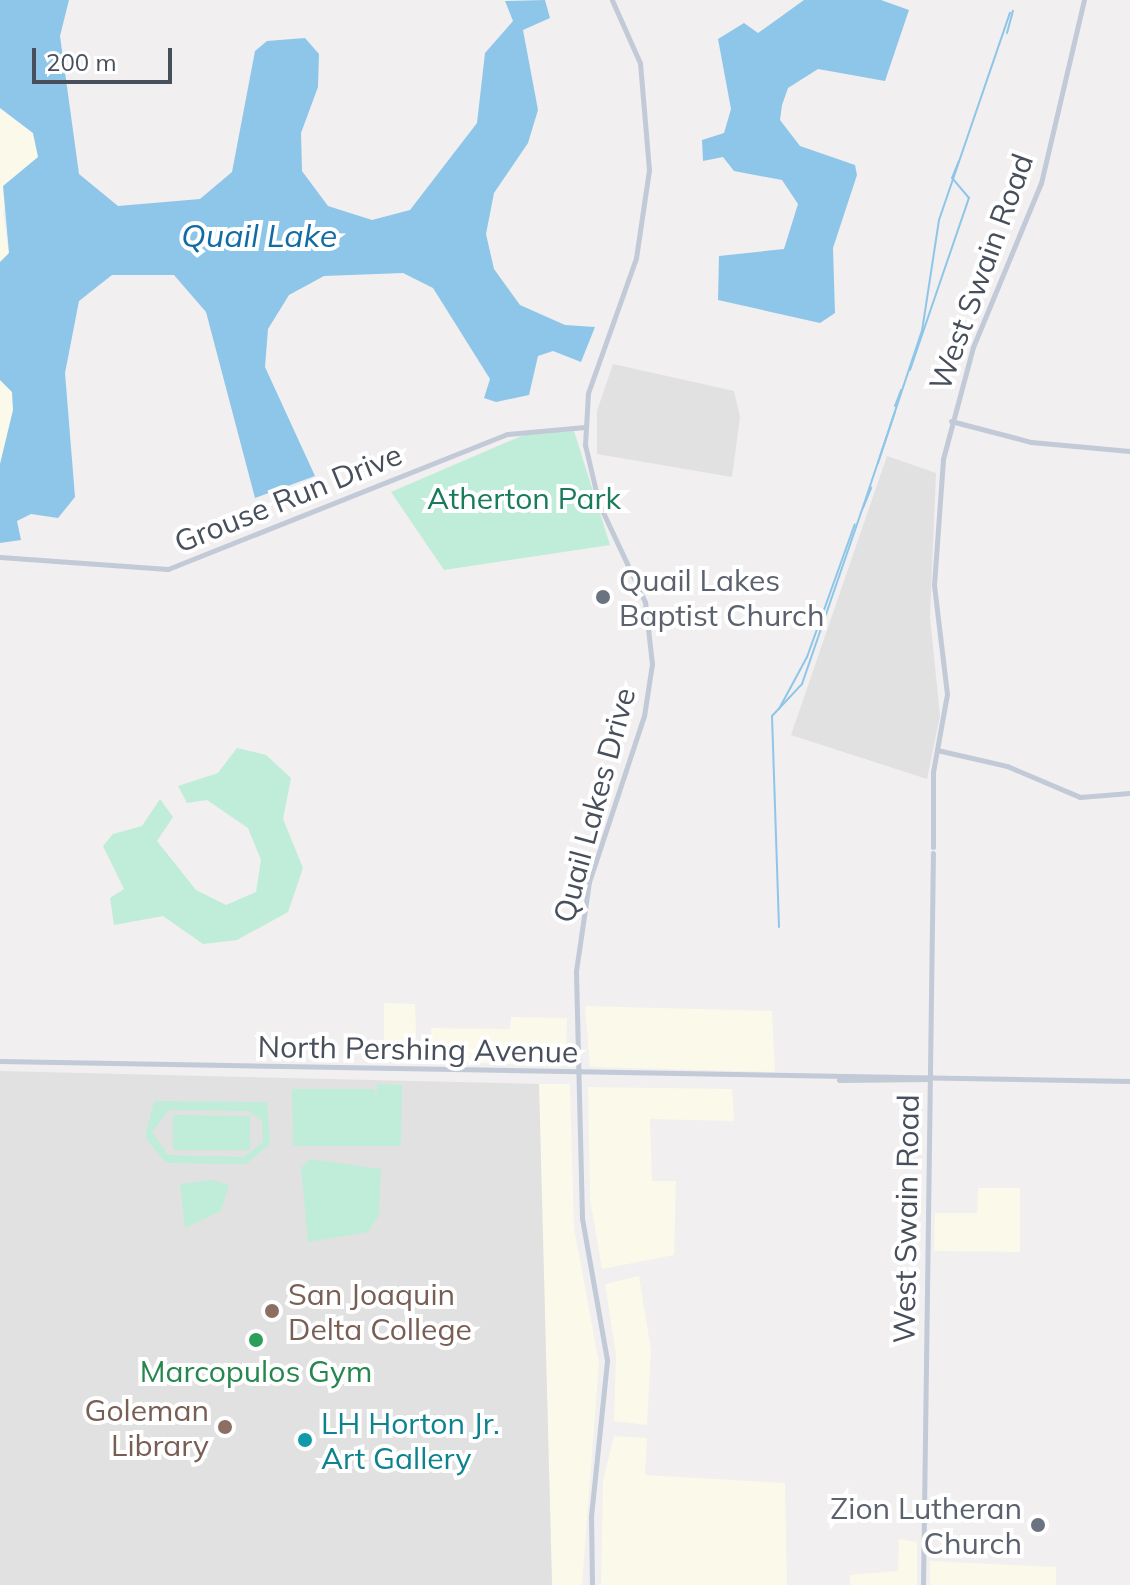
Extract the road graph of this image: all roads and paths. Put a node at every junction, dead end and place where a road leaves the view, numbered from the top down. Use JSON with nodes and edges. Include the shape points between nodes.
{"nodes":[{"id":1,"x":612,"y":0,"type":"edge"},
{"id":2,"x":1084,"y":0,"type":"edge"},
{"id":3,"x":951,"y":421,"type":"junction"},
{"id":4,"x":585,"y":427,"type":"junction"},
{"id":5,"x":1130,"y":451,"type":"edge"},
{"id":6,"x":0,"y":557,"type":"edge"},
{"id":7,"x":937,"y":750,"type":"junction"},
{"id":8,"x":1130,"y":793,"type":"edge"},
{"id":9,"x":0,"y":1061,"type":"edge"},
{"id":10,"x":578,"y":1075,"type":"junction"},
{"id":11,"x":930,"y":1079,"type":"junction"},
{"id":12,"x":1130,"y":1081,"type":"edge"},
{"id":13,"x":592,"y":1585,"type":"edge"},
{"id":14,"x":923,"y":1585,"type":"edge"}],
"edges":[{"from":1,"to":4,"type":"main road","name":"Quail Lakes Drive","via":[[640,63],[649,170],[636,258],[593,374]]},
{"from":2,"to":3,"type":"main road","name":"West Swain Road","via":[[1041,183],[973,347]]},
{"from":3,"to":5,"type":"main road","via":[[1031,442]]},
{"from":3,"to":7,"type":"main road","name":"West Swain Road","via":[[934,546],[947,694]]},
{"from":4,"to":6,"type":"main road","name":"Grouse Run Drive","via":[[507,434],[168,569]]},
{"from":4,"to":10,"type":"main road","name":"Quail Lakes Drive","via":[[596,495],[645,602],[652,664],[644,716],[584,906]]},
{"from":7,"to":8,"type":"main road","via":[[1007,766],[1080,797]]},
{"from":7,"to":11,"type":"main road","name":"West Swain Road"},
{"from":9,"to":10,"type":"main road","name":"North Pershing Avenue"},
{"from":10,"to":11,"type":"main road","name":"North Pershing Avenue"},
{"from":10,"to":13,"type":"main road","name":"Quail Lakes Drive","via":[[582,1218],[607,1360],[591,1516]]},
{"from":11,"to":12,"type":"main road","name":"North Pershing Avenue"},
{"from":11,"to":14,"type":"main road","name":"West Swain Road"}]}
